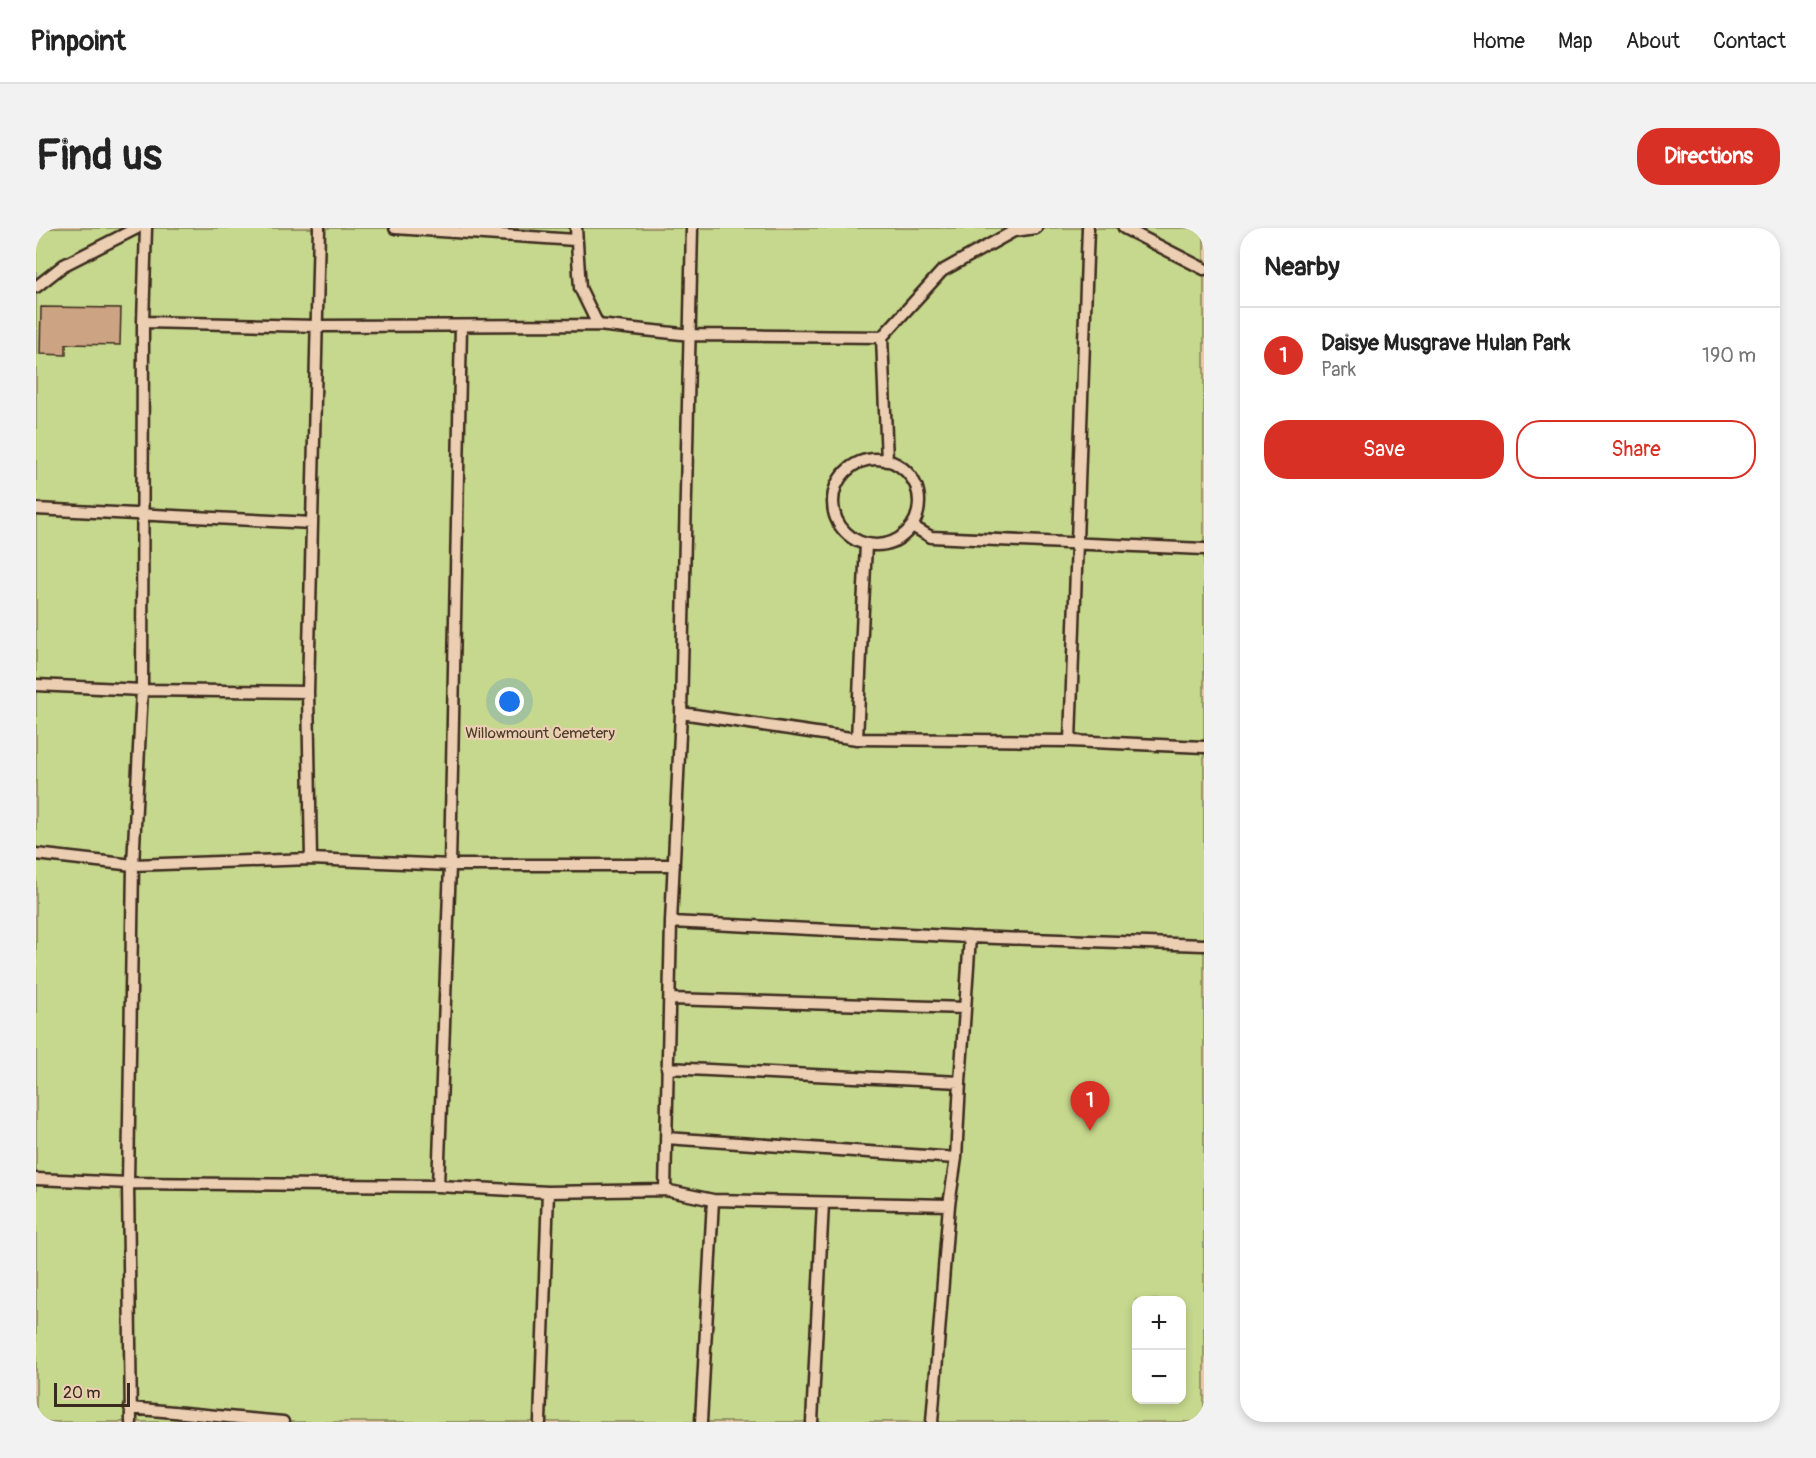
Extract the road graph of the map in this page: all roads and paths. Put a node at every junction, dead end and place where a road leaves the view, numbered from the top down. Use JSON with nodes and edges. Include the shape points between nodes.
{"nodes":[{"id":1,"x":137,"y":228,"type":"edge"},
{"id":2,"x":146,"y":228,"type":"edge"},
{"id":3,"x":319,"y":228,"type":"edge"},
{"id":4,"x":395,"y":228,"type":"edge"},
{"id":5,"x":576,"y":228,"type":"edge"},
{"id":6,"x":692,"y":228,"type":"edge"},
{"id":7,"x":1036,"y":228,"type":"edge"},
{"id":8,"x":1088,"y":228,"type":"edge"},
{"id":9,"x":1124,"y":228,"type":"edge"},
{"id":10,"x":575,"y":240,"type":"junction"},
{"id":11,"x":1204,"y":269,"type":"edge"},
{"id":12,"x":36,"y":287,"type":"edge"},
{"id":13,"x":142,"y":322,"type":"junction"},
{"id":14,"x":598,"y":325,"type":"junction"},
{"id":15,"x":317,"y":326,"type":"junction"},
{"id":16,"x":461,"y":326,"type":"junction"},
{"id":17,"x":691,"y":334,"type":"junction"},
{"id":18,"x":882,"y":338,"type":"junction"},
{"id":19,"x":887,"y":461,"type":"junction"},
{"id":20,"x":36,"y":509,"type":"edge"},
{"id":21,"x":142,"y":515,"type":"junction"},
{"id":22,"x":312,"y":523,"type":"junction"},
{"id":23,"x":912,"y":526,"type":"junction"},
{"id":24,"x":1077,"y":543,"type":"junction"},
{"id":25,"x":866,"y":544,"type":"junction"},
{"id":26,"x":1204,"y":549,"type":"edge"},
{"id":27,"x":36,"y":685,"type":"edge"},
{"id":28,"x":141,"y":690,"type":"junction"},
{"id":29,"x":308,"y":692,"type":"junction"},
{"id":30,"x":681,"y":713,"type":"junction"},
{"id":31,"x":857,"y":739,"type":"junction"},
{"id":32,"x":1070,"y":741,"type":"junction"},
{"id":33,"x":1204,"y":747,"type":"edge"},
{"id":34,"x":36,"y":855,"type":"edge"},
{"id":35,"x":311,"y":859,"type":"junction"},
{"id":36,"x":133,"y":865,"type":"junction"},
{"id":37,"x":450,"y":865,"type":"junction"},
{"id":38,"x":674,"y":865,"type":"junction"},
{"id":39,"x":671,"y":922,"type":"junction"},
{"id":40,"x":970,"y":938,"type":"junction"},
{"id":41,"x":1204,"y":945,"type":"edge"},
{"id":42,"x":670,"y":999,"type":"junction"},
{"id":43,"x":965,"y":1008,"type":"junction"},
{"id":44,"x":667,"y":1068,"type":"junction"},
{"id":45,"x":960,"y":1083,"type":"junction"},
{"id":46,"x":666,"y":1138,"type":"junction"},
{"id":47,"x":957,"y":1158,"type":"junction"},
{"id":48,"x":36,"y":1179,"type":"edge"},
{"id":49,"x":128,"y":1183,"type":"junction"},
{"id":50,"x":438,"y":1186,"type":"junction"},
{"id":51,"x":665,"y":1190,"type":"junction"},
{"id":52,"x":548,"y":1192,"type":"junction"},
{"id":53,"x":713,"y":1200,"type":"junction"},
{"id":54,"x":823,"y":1203,"type":"junction"},
{"id":55,"x":949,"y":1205,"type":"junction"},
{"id":56,"x":130,"y":1408,"type":"junction"},
{"id":57,"x":131,"y":1422,"type":"edge"},
{"id":58,"x":283,"y":1422,"type":"edge"},
{"id":59,"x":540,"y":1422,"type":"edge"},
{"id":60,"x":701,"y":1422,"type":"edge"},
{"id":61,"x":812,"y":1422,"type":"edge"},
{"id":62,"x":932,"y":1422,"type":"edge"}],
"edges":[{"from":1,"to":12,"type":"lane","via":[[64,265]]},
{"from":2,"to":13,"type":"lane"},
{"from":3,"to":15,"type":"lane"},
{"from":4,"to":10,"type":"lane"},
{"from":5,"to":10,"type":"lane"},
{"from":6,"to":17,"type":"lane"},
{"from":7,"to":18,"type":"lane","via":[[1014,231],[942,271]]},
{"from":8,"to":24,"type":"lane"},
{"from":9,"to":11,"type":"lane"},
{"from":10,"to":14,"type":"lane","via":[[580,288]]},
{"from":13,"to":15,"type":"lane"},
{"from":13,"to":21,"type":"lane"},
{"from":14,"to":16,"type":"lane"},
{"from":14,"to":17,"type":"lane"},
{"from":15,"to":16,"type":"lane"},
{"from":15,"to":22,"type":"lane"},
{"from":16,"to":37,"type":"lane"},
{"from":17,"to":18,"type":"lane"},
{"from":17,"to":30,"type":"lane"},
{"from":18,"to":19,"type":"lane"},
{"from":19,"to":23,"type":"lane","via":[[900,466],[917,487],[919,507]]},
{"from":19,"to":25,"type":"lane","via":[[860,462],[840,479],[834,491],[836,519],[853,539]]},
{"from":20,"to":21,"type":"lane"},
{"from":21,"to":22,"type":"lane"},
{"from":21,"to":28,"type":"lane"},
{"from":22,"to":29,"type":"lane"},
{"from":23,"to":24,"type":"lane","via":[[931,537]]},
{"from":23,"to":25,"type":"lane","via":[[892,542]]},
{"from":24,"to":26,"type":"lane"},
{"from":24,"to":32,"type":"lane"},
{"from":25,"to":31,"type":"lane"},
{"from":27,"to":28,"type":"lane"},
{"from":28,"to":29,"type":"lane"},
{"from":28,"to":36,"type":"lane"},
{"from":29,"to":35,"type":"lane"},
{"from":30,"to":31,"type":"lane"},
{"from":30,"to":38,"type":"lane"},
{"from":31,"to":32,"type":"lane"},
{"from":32,"to":33,"type":"lane"},
{"from":34,"to":36,"type":"lane"},
{"from":35,"to":36,"type":"lane"},
{"from":35,"to":37,"type":"lane"},
{"from":36,"to":49,"type":"lane"},
{"from":37,"to":38,"type":"lane"},
{"from":37,"to":50,"type":"lane"},
{"from":38,"to":39,"type":"lane"},
{"from":39,"to":40,"type":"lane"},
{"from":39,"to":42,"type":"lane"},
{"from":40,"to":41,"type":"lane"},
{"from":40,"to":43,"type":"lane"},
{"from":42,"to":43,"type":"lane"},
{"from":42,"to":44,"type":"lane"},
{"from":43,"to":45,"type":"lane"},
{"from":44,"to":45,"type":"lane"},
{"from":44,"to":46,"type":"lane"},
{"from":45,"to":47,"type":"lane"},
{"from":46,"to":47,"type":"lane"},
{"from":46,"to":51,"type":"lane"},
{"from":47,"to":55,"type":"lane"},
{"from":48,"to":49,"type":"lane"},
{"from":49,"to":50,"type":"lane"},
{"from":49,"to":56,"type":"lane"},
{"from":50,"to":52,"type":"lane"},
{"from":51,"to":52,"type":"lane"},
{"from":51,"to":53,"type":"lane"},
{"from":52,"to":59,"type":"lane"},
{"from":53,"to":54,"type":"lane"},
{"from":53,"to":60,"type":"lane"},
{"from":54,"to":55,"type":"lane"},
{"from":54,"to":61,"type":"lane"},
{"from":55,"to":62,"type":"lane"},
{"from":56,"to":57,"type":"lane"},
{"from":56,"to":58,"type":"lane"}]}
